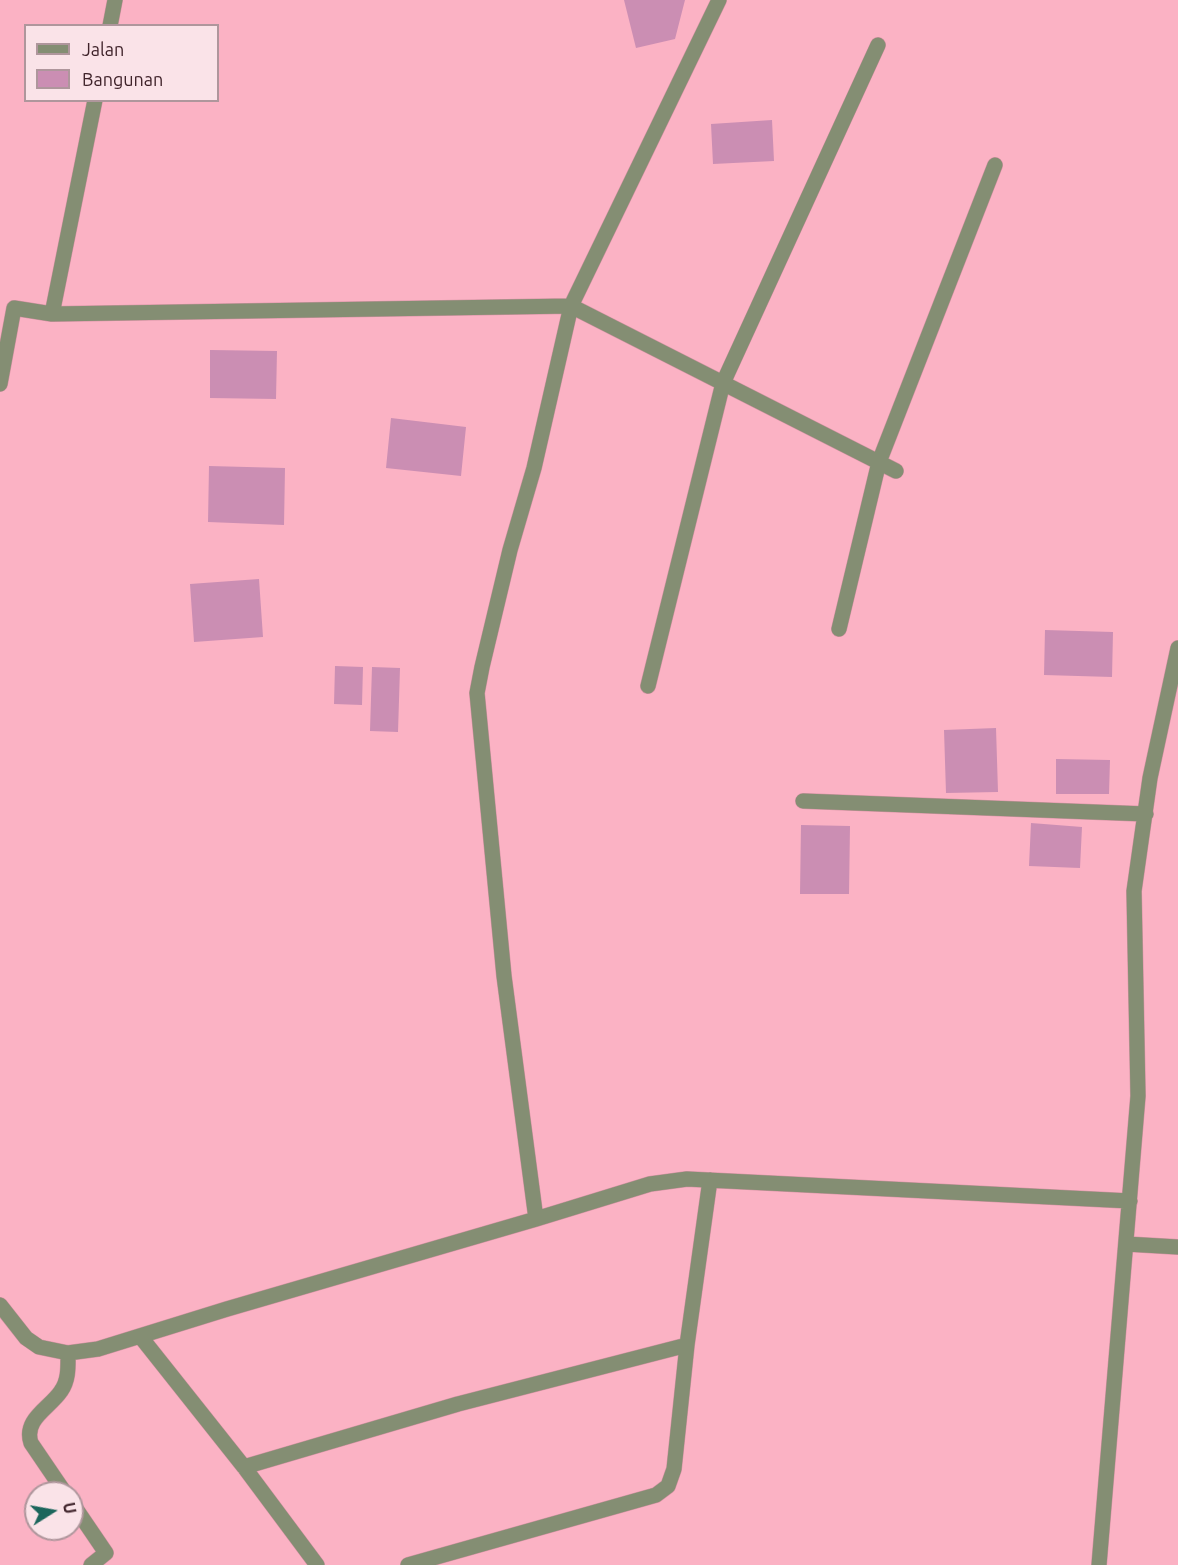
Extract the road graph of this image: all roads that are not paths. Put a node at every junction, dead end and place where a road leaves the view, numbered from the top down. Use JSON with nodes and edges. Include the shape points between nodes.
{"nodes":[{"id":1,"x":115,"y":0,"type":"edge"},
{"id":2,"x":719,"y":0,"type":"edge"},
{"id":3,"x":110,"y":24,"type":"edge"},
{"id":4,"x":878,"y":45,"type":"dead end"},
{"id":5,"x":95,"y":102,"type":"edge"},
{"id":6,"x":995,"y":165,"type":"dead end"},
{"id":7,"x":7,"y":306,"type":"edge"},
{"id":8,"x":571,"y":306,"type":"junction"},
{"id":9,"x":52,"y":314,"type":"junction"},
{"id":10,"x":723,"y":383,"type":"junction"},
{"id":11,"x":0,"y":384,"type":"edge"},
{"id":12,"x":879,"y":462,"type":"junction"},
{"id":13,"x":896,"y":471,"type":"dead end"},
{"id":14,"x":839,"y":629,"type":"dead end"},
{"id":15,"x":1178,"y":648,"type":"edge"},
{"id":16,"x":648,"y":686,"type":"dead end"},
{"id":17,"x":803,"y":801,"type":"dead end"},
{"id":18,"x":1146,"y":814,"type":"junction"},
{"id":19,"x":710,"y":1180,"type":"junction"},
{"id":20,"x":1130,"y":1201,"type":"junction"},
{"id":21,"x":536,"y":1220,"type":"junction"},
{"id":22,"x":1126,"y":1244,"type":"junction"},
{"id":23,"x":1178,"y":1247,"type":"edge"},
{"id":24,"x":0,"y":1305,"type":"edge"},
{"id":25,"x":140,"y":1336,"type":"junction"},
{"id":26,"x":687,"y":1345,"type":"junction"},
{"id":27,"x":68,"y":1353,"type":"junction"},
{"id":28,"x":244,"y":1467,"type":"junction"},
{"id":29,"x":57,"y":1481,"type":"edge"},
{"id":30,"x":84,"y":1521,"type":"edge"},
{"id":31,"x":110,"y":1559,"type":"edge"},
{"id":32,"x":91,"y":1565,"type":"edge"},
{"id":33,"x":317,"y":1565,"type":"edge"},
{"id":34,"x":408,"y":1565,"type":"edge"},
{"id":35,"x":1099,"y":1565,"type":"edge"}],
"edges":[{"from":1,"to":3,"type":"street"},
{"from":2,"to":8,"type":"street"},
{"from":4,"to":10,"type":"street"},
{"from":5,"to":9,"type":"street"},
{"from":6,"to":12,"type":"street"},
{"from":7,"to":9,"type":"street"},
{"from":7,"to":11,"type":"street"},
{"from":8,"to":9,"type":"street"},
{"from":8,"to":10,"type":"street"},
{"from":8,"to":21,"type":"street","via":[[477,693],[504,976]]},
{"from":10,"to":12,"type":"street"},
{"from":10,"to":16,"type":"street"},
{"from":12,"to":13,"type":"street"},
{"from":12,"to":14,"type":"street"},
{"from":15,"to":18,"type":"street"},
{"from":17,"to":18,"type":"street"},
{"from":18,"to":20,"type":"street","via":[[1134,891],[1138,1096]]},
{"from":19,"to":20,"type":"street"},
{"from":19,"to":21,"type":"street","via":[[650,1184]]},
{"from":19,"to":26,"type":"street"},
{"from":20,"to":22,"type":"street"},
{"from":21,"to":25,"type":"street"},
{"from":22,"to":23,"type":"street"},
{"from":22,"to":35,"type":"street"},
{"from":24,"to":27,"type":"street","via":[[26,1338],[39,1347]]},
{"from":25,"to":27,"type":"street","via":[[98,1349]]},
{"from":25,"to":28,"type":"street"},
{"from":26,"to":28,"type":"street","via":[[458,1404]]},
{"from":26,"to":34,"type":"street","via":[[674,1469],[668,1486],[656,1496]]},
{"from":27,"to":29,"type":"street","via":[[61,1392],[29,1428],[31,1443]]},
{"from":28,"to":33,"type":"street"},
{"from":30,"to":31,"type":"street"},
{"from":31,"to":32,"type":"street"}]}
